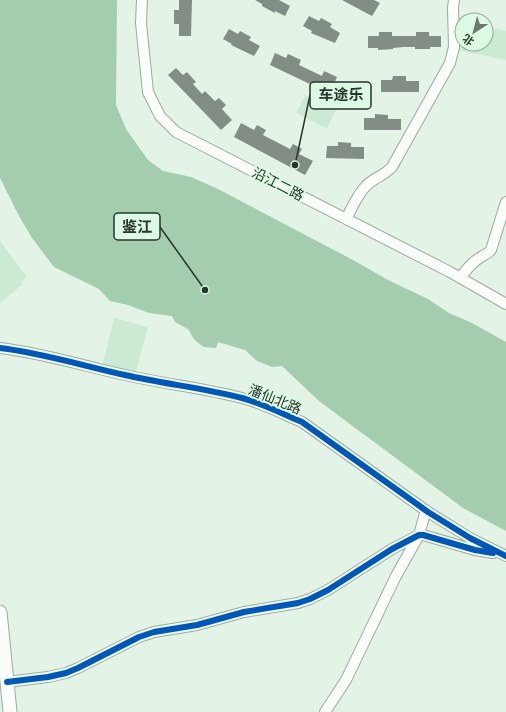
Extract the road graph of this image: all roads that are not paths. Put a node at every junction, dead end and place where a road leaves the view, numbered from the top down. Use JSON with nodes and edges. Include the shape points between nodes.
{"nodes":[{"id":1,"x":142,"y":0,"type":"edge"},
{"id":2,"x":454,"y":0,"type":"edge"},
{"id":3,"x":506,"y":202,"type":"edge"},
{"id":4,"x":346,"y":219,"type":"junction"},
{"id":5,"x":460,"y":278,"type":"junction"},
{"id":6,"x":506,"y":304,"type":"edge"},
{"id":7,"x":0,"y":348,"type":"edge"},
{"id":8,"x":426,"y":510,"type":"junction"},
{"id":9,"x":418,"y":535,"type":"junction"},
{"id":10,"x":504,"y":555,"type":"edge"},
{"id":11,"x":0,"y":612,"type":"edge"},
{"id":12,"x":7,"y":682,"type":"junction"},
{"id":13,"x":10,"y":712,"type":"edge"},
{"id":14,"x":325,"y":712,"type":"edge"}],
"edges":[{"from":1,"to":4,"type":"street","name":"沿江二路","via":[[148,92],[155,109],[167,125],[176,132]]},
{"from":2,"to":4,"type":"street","via":[[454,47],[444,75],[394,164],[384,175],[360,192]]},
{"from":3,"to":5,"type":"street","via":[[489,252],[477,260]]},
{"from":4,"to":5,"type":"street","name":"沿江二路"},
{"from":5,"to":6,"type":"street","name":"沿江二路"},
{"from":7,"to":8,"type":"street","name":"潘仙北路","via":[[244,398],[302,422]]},
{"from":8,"to":9,"type":"street"},
{"from":8,"to":10,"type":"street","name":"潘仙北路","via":[[470,538]]},
{"from":9,"to":10,"type":"street"},
{"from":9,"to":12,"type":"street","via":[[328,590],[298,603],[154,632],[66,673]]},
{"from":9,"to":14,"type":"street","via":[[346,680]]},
{"from":11,"to":12,"type":"main road"},
{"from":12,"to":13,"type":"main road"}]}
